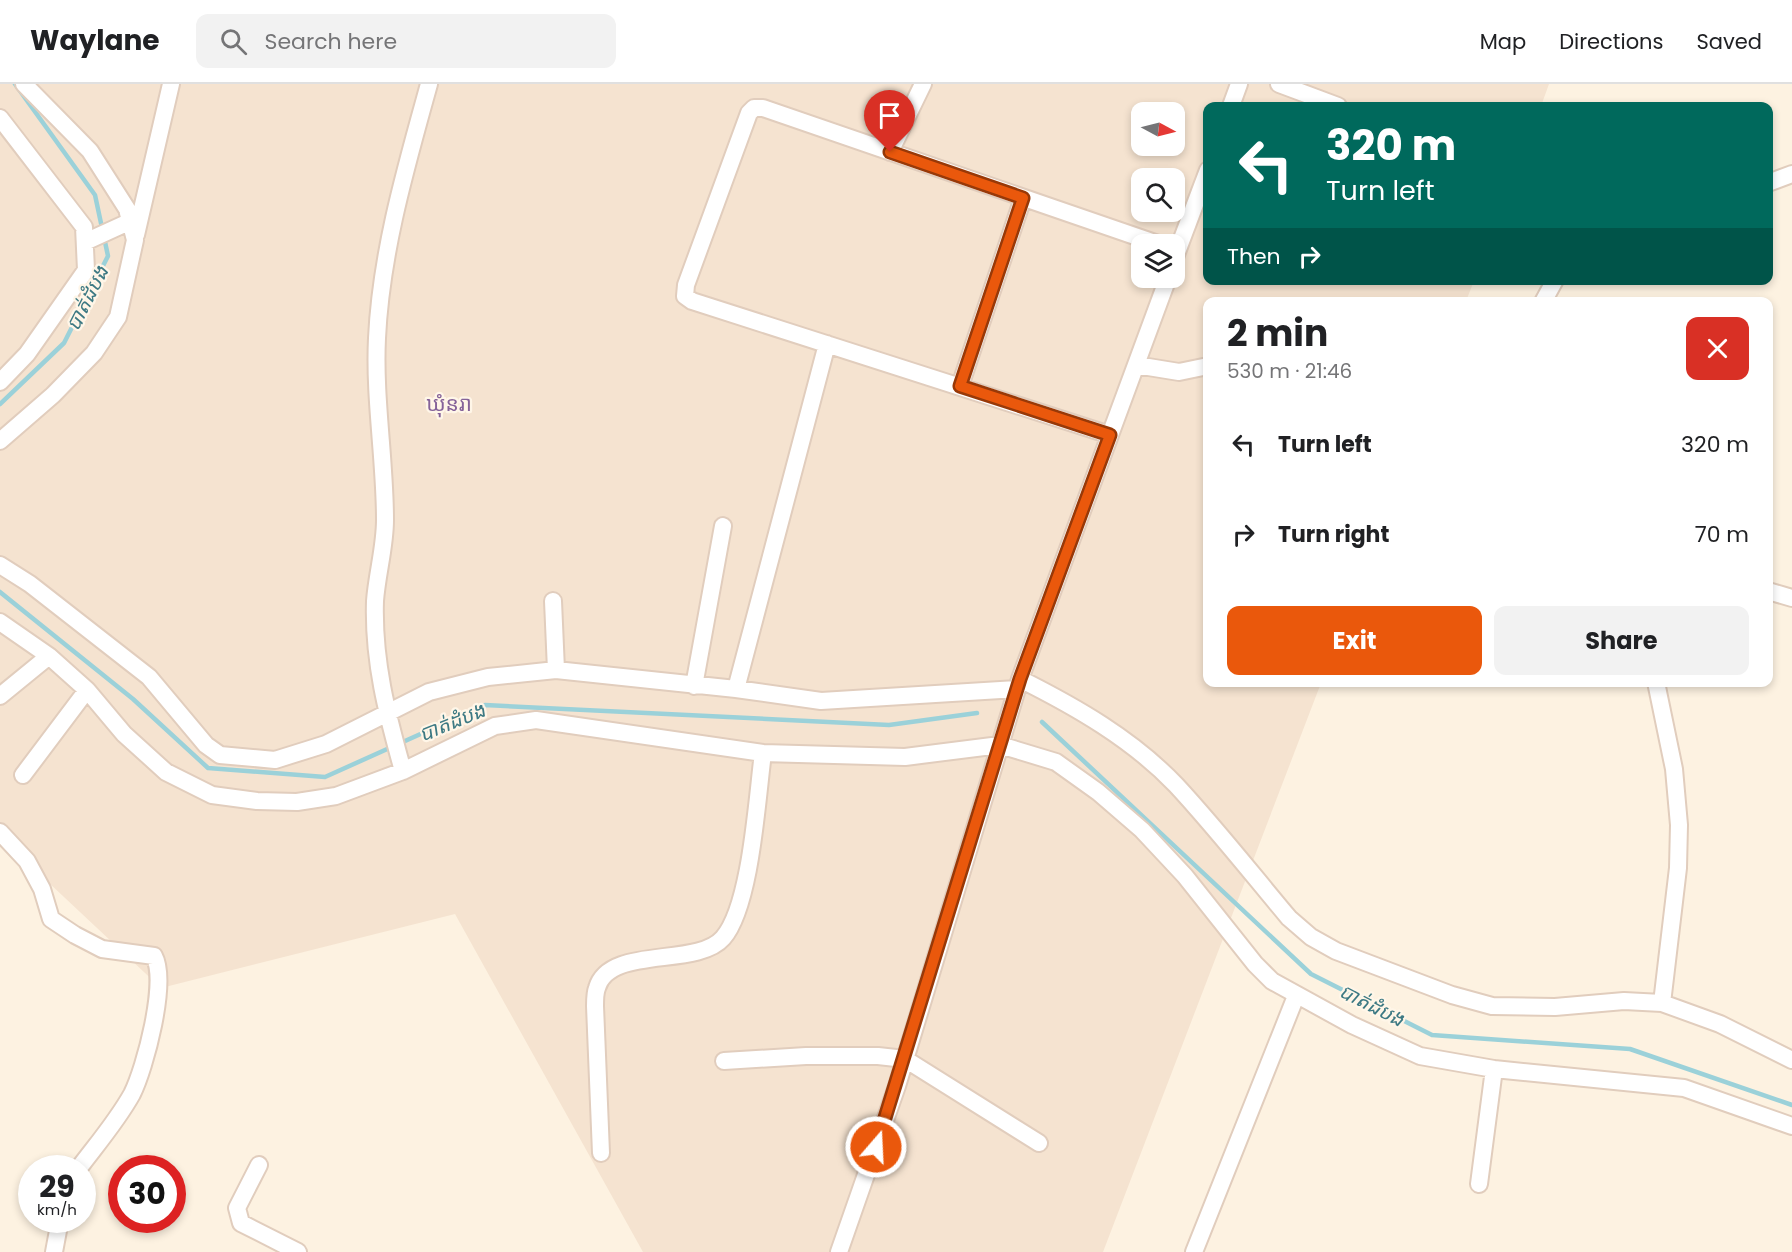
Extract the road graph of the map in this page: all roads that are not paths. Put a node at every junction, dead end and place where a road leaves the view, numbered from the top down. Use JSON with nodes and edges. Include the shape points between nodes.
{"nodes":[{"id":1,"x":24,"y":84,"type":"edge"},
{"id":2,"x":171,"y":84,"type":"edge"},
{"id":3,"x":429,"y":84,"type":"edge"},
{"id":4,"x":923,"y":84,"type":"edge"},
{"id":5,"x":1239,"y":84,"type":"edge"},
{"id":6,"x":1279,"y":84,"type":"edge"},
{"id":7,"x":1232,"y":102,"type":"edge"},
{"id":8,"x":1327,"y":102,"type":"edge"},
{"id":9,"x":0,"y":118,"type":"edge"},
{"id":10,"x":890,"y":152,"type":"junction"},
{"id":11,"x":1792,"y":174,"type":"edge"},
{"id":12,"x":1773,"y":181,"type":"edge"},
{"id":13,"x":1203,"y":183,"type":"edge"},
{"id":14,"x":1023,"y":198,"type":"junction"},
{"id":15,"x":131,"y":221,"type":"junction"},
{"id":16,"x":1184,"y":234,"type":"edge"},
{"id":17,"x":1131,"y":235,"type":"edge"},
{"id":18,"x":89,"y":239,"type":"junction"},
{"id":19,"x":135,"y":240,"type":"junction"},
{"id":20,"x":1164,"y":288,"type":"edge"},
{"id":21,"x":827,"y":344,"type":"junction"},
{"id":22,"x":1136,"y":365,"type":"junction"},
{"id":23,"x":1203,"y":367,"type":"edge"},
{"id":24,"x":0,"y":382,"type":"edge"},
{"id":25,"x":960,"y":386,"type":"junction"},
{"id":26,"x":1110,"y":435,"type":"junction"},
{"id":27,"x":0,"y":441,"type":"edge"},
{"id":28,"x":723,"y":526,"type":"dead end"},
{"id":29,"x":0,"y":565,"type":"edge"},
{"id":30,"x":1773,"y":592,"type":"edge"},
{"id":31,"x":1792,"y":598,"type":"edge"},
{"id":32,"x":553,"y":601,"type":"dead end"},
{"id":33,"x":0,"y":622,"type":"edge"},
{"id":34,"x":49,"y":656,"type":"junction"},
{"id":35,"x":556,"y":670,"type":"junction"},
{"id":36,"x":1019,"y":684,"type":"junction"},
{"id":37,"x":694,"y":686,"type":"junction"},
{"id":38,"x":1657,"y":687,"type":"edge"},
{"id":39,"x":736,"y":689,"type":"junction"},
{"id":40,"x":87,"y":690,"type":"junction"},
{"id":41,"x":0,"y":696,"type":"edge"},
{"id":42,"x":387,"y":714,"type":"junction"},
{"id":43,"x":1000,"y":745,"type":"junction"},
{"id":44,"x":763,"y":753,"type":"junction"},
{"id":45,"x":403,"y":771,"type":"junction"},
{"id":46,"x":23,"y":775,"type":"dead end"},
{"id":47,"x":0,"y":832,"type":"edge"},
{"id":48,"x":1296,"y":996,"type":"junction"},
{"id":49,"x":1662,"y":1003,"type":"junction"},
{"id":50,"x":905,"y":1059,"type":"junction"},
{"id":51,"x":1792,"y":1060,"type":"edge"},
{"id":52,"x":724,"y":1061,"type":"dead end"},
{"id":53,"x":1494,"y":1069,"type":"junction"},
{"id":54,"x":1792,"y":1126,"type":"edge"},
{"id":55,"x":1039,"y":1143,"type":"dead end"},
{"id":56,"x":601,"y":1153,"type":"dead end"},
{"id":57,"x":89,"y":1155,"type":"edge"},
{"id":58,"x":259,"y":1165,"type":"dead end"},
{"id":59,"x":1479,"y":1184,"type":"dead end"},
{"id":60,"x":58,"y":1233,"type":"edge"},
{"id":61,"x":54,"y":1252,"type":"edge"},
{"id":62,"x":298,"y":1252,"type":"edge"},
{"id":63,"x":839,"y":1252,"type":"edge"},
{"id":64,"x":1194,"y":1252,"type":"edge"}],
"edges":[{"from":1,"to":15,"type":"street","via":[[90,151]]},
{"from":2,"to":19,"type":"street"},
{"from":3,"to":42,"type":"street","via":[[400,193],[385,267],[377,338],[385,523],[375,599],[375,639],[376,668]]},
{"from":4,"to":10,"type":"street"},
{"from":5,"to":7,"type":"street"},
{"from":6,"to":8,"type":"street"},
{"from":9,"to":18,"type":"street","via":[[84,226]]},
{"from":10,"to":14,"type":"street"},
{"from":10,"to":21,"type":"street","via":[[754,108],[748,113],[686,285],[685,296],[692,301]]},
{"from":11,"to":12,"type":"street"},
{"from":13,"to":16,"type":"street"},
{"from":14,"to":17,"type":"street"},
{"from":14,"to":25,"type":"street"},
{"from":15,"to":18,"type":"street"},
{"from":15,"to":19,"type":"street"},
{"from":18,"to":24,"type":"street","via":[[86,270],[27,354]]},
{"from":19,"to":27,"type":"street","via":[[118,317],[94,353]]},
{"from":20,"to":22,"type":"street"},
{"from":21,"to":25,"type":"street"},
{"from":21,"to":39,"type":"street"},
{"from":22,"to":23,"type":"street","via":[[1179,372]]},
{"from":22,"to":26,"type":"street"},
{"from":25,"to":26,"type":"street"},
{"from":26,"to":36,"type":"street"},
{"from":28,"to":37,"type":"street"},
{"from":29,"to":42,"type":"street","via":[[149,677],[206,745],[220,755],[275,760],[326,744]]},
{"from":30,"to":31,"type":"street"},
{"from":32,"to":35,"type":"street"},
{"from":33,"to":34,"type":"street"},
{"from":34,"to":40,"type":"street"},
{"from":34,"to":41,"type":"street"},
{"from":35,"to":37,"type":"street"},
{"from":35,"to":42,"type":"street","via":[[488,677],[429,692]]},
{"from":36,"to":39,"type":"street","via":[[821,701]]},
{"from":36,"to":43,"type":"street"},
{"from":36,"to":49,"type":"street","via":[[1079,708],[1130,745],[1174,783],[1289,918],[1311,938],[1335,951],[1442,992],[1492,1006]]},
{"from":37,"to":39,"type":"street"},
{"from":38,"to":49,"type":"street","via":[[1674,769],[1679,825],[1678,868]]},
{"from":40,"to":45,"type":"street","via":[[124,734],[166,772],[212,795],[297,802],[336,796]]},
{"from":40,"to":46,"type":"street"},
{"from":42,"to":45,"type":"street"},
{"from":43,"to":44,"type":"street","via":[[904,757]]},
{"from":43,"to":48,"type":"street","via":[[1056,762],[1142,830],[1185,876],[1255,964]]},
{"from":43,"to":50,"type":"street"},
{"from":44,"to":45,"type":"street","via":[[536,720],[495,726]]},
{"from":44,"to":56,"type":"street","via":[[748,865],[734,922],[722,940],[701,952],[650,958],[610,969],[597,986]]},
{"from":47,"to":57,"type":"street","via":[[27,861],[42,889],[51,919],[102,949],[154,956],[159,965],[157,1001],[133,1091]]},
{"from":48,"to":53,"type":"street","via":[[1420,1056]]},
{"from":48,"to":64,"type":"street"},
{"from":49,"to":51,"type":"street","via":[[1720,1024]]},
{"from":50,"to":52,"type":"street","via":[[806,1056]]},
{"from":50,"to":55,"type":"street"},
{"from":50,"to":63,"type":"street"},
{"from":53,"to":54,"type":"street","via":[[1684,1088]]},
{"from":53,"to":59,"type":"street"},
{"from":58,"to":62,"type":"street","via":[[237,1208],[241,1223]]},
{"from":60,"to":61,"type":"street"}]}
